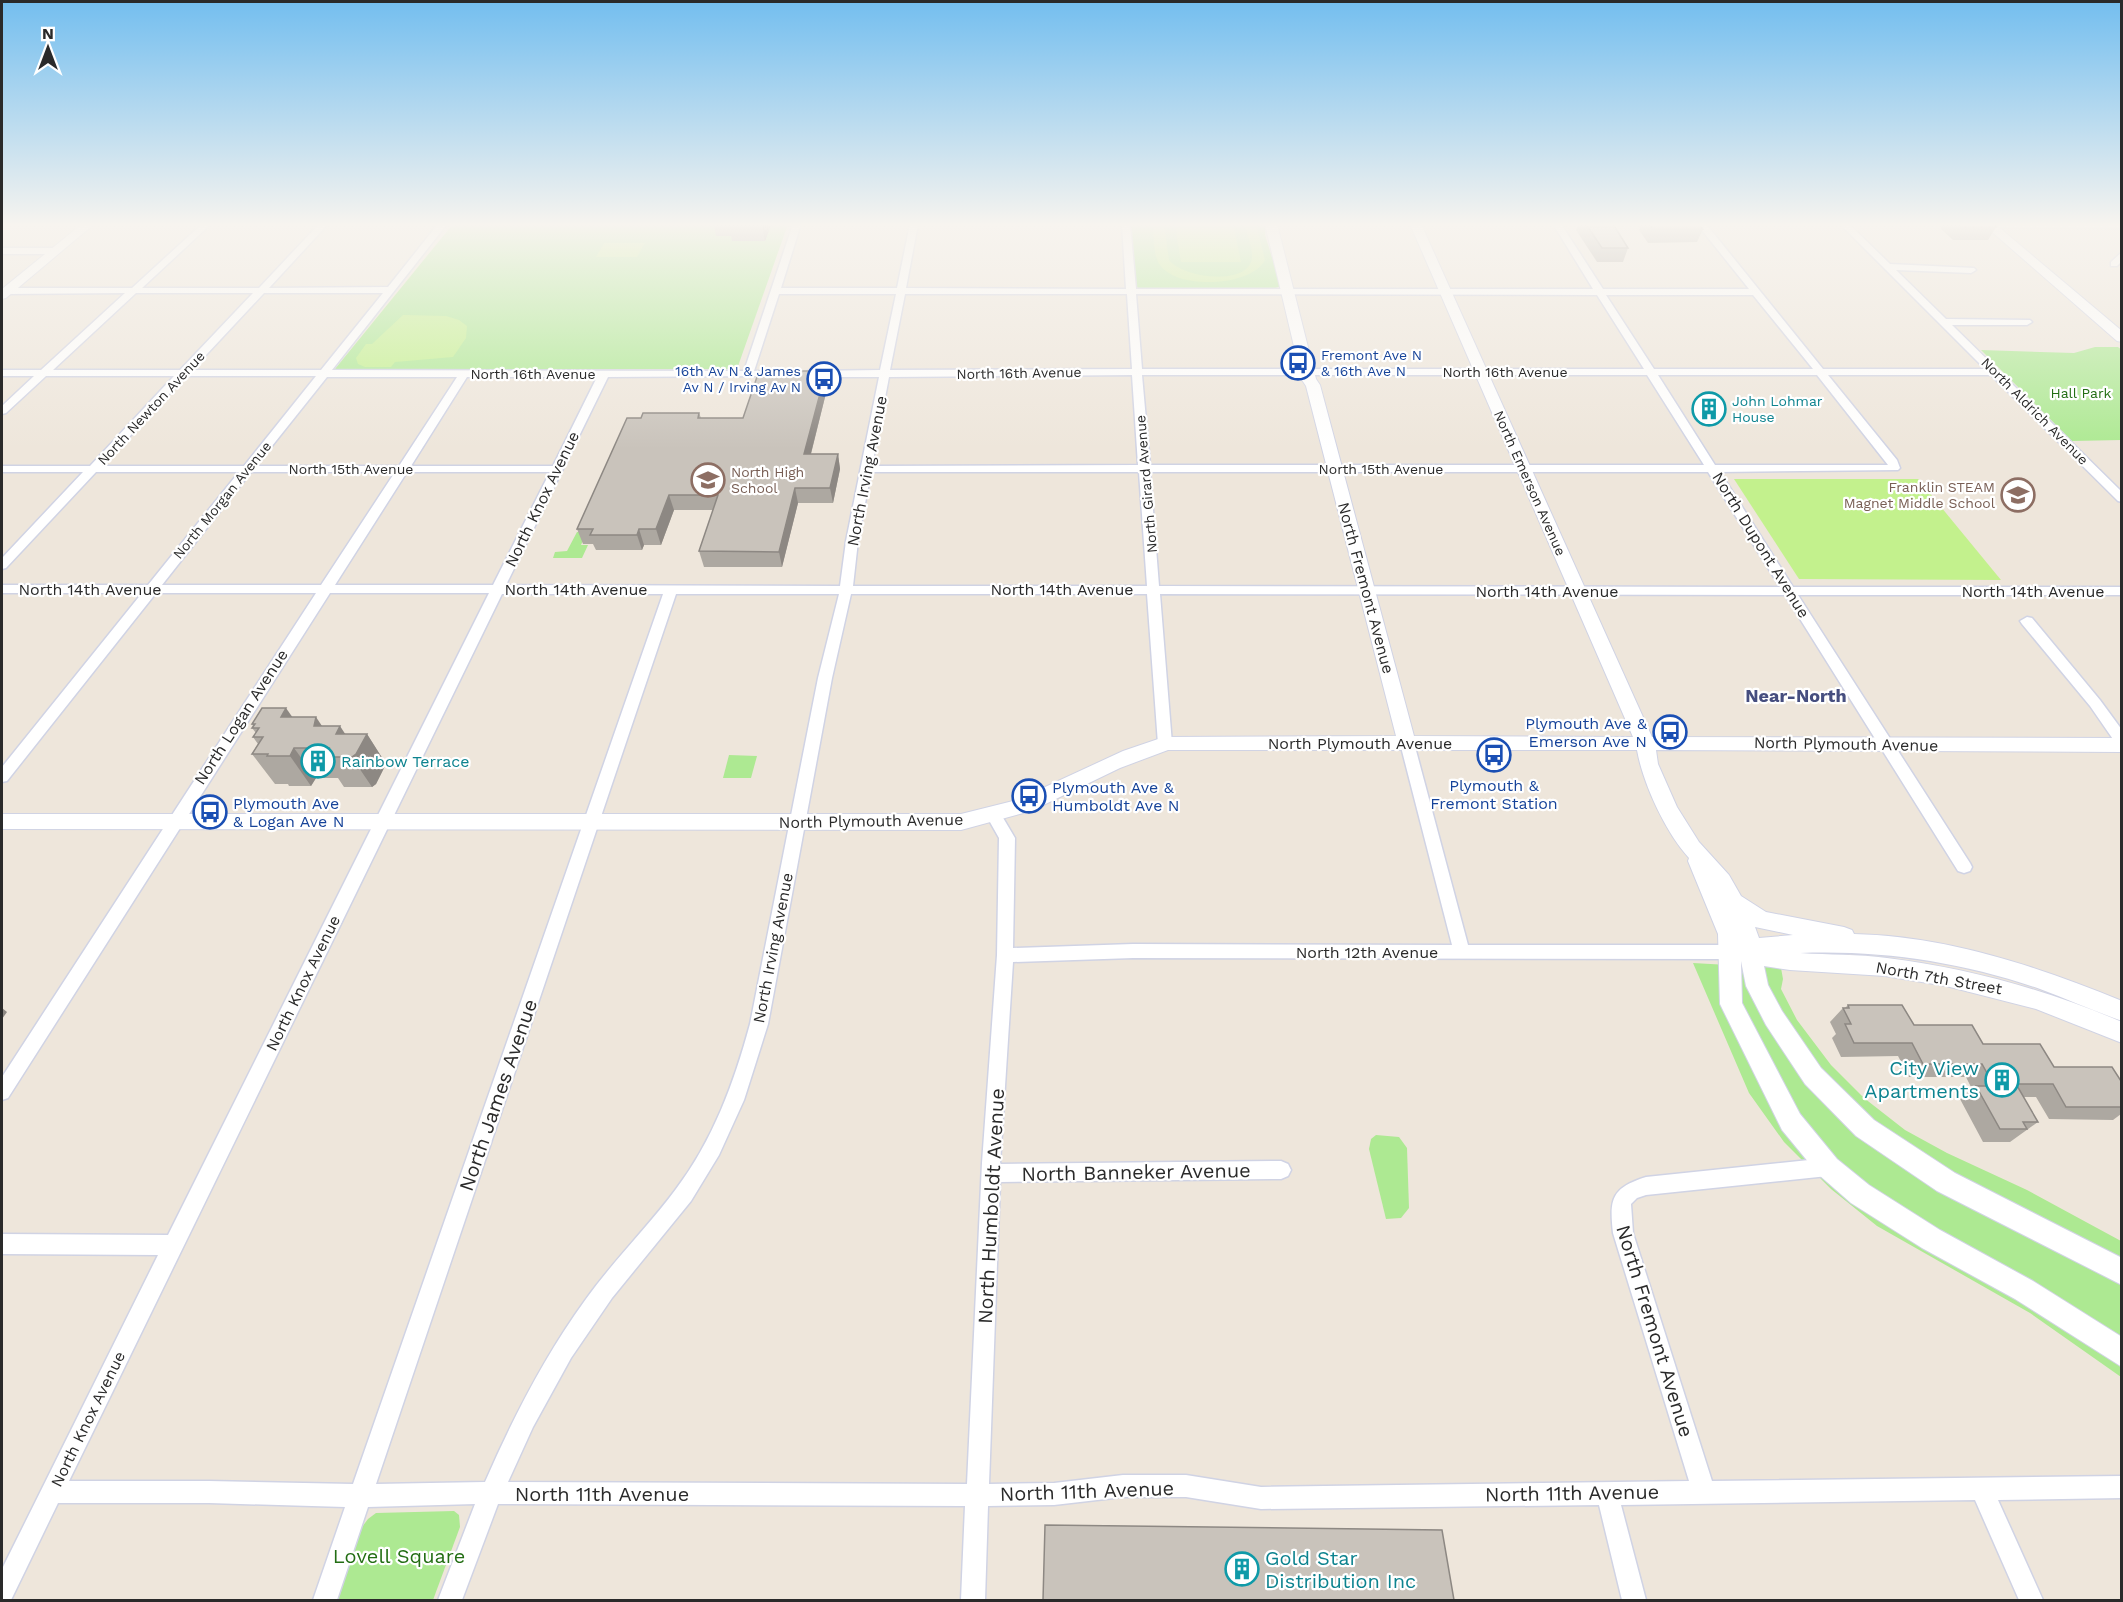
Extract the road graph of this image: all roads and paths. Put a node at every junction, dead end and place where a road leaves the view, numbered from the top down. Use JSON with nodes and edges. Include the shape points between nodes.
{"nodes":[{"id":1,"x":124,"y":299,"type":"edge"},
{"id":2,"x":254,"y":299,"type":"edge"},
{"id":3,"x":382,"y":299,"type":"edge"},
{"id":4,"x":772,"y":299,"type":"edge"},
{"id":5,"x":900,"y":299,"type":"edge"},
{"id":6,"x":1132,"y":299,"type":"edge"},
{"id":7,"x":1289,"y":299,"type":"edge"},
{"id":8,"x":1447,"y":299,"type":"edge"},
{"id":9,"x":1604,"y":299,"type":"edge"},
{"id":10,"x":1759,"y":299,"type":"edge"},
{"id":11,"x":1922,"y":299,"type":"edge"},
{"id":12,"x":2075,"y":299,"type":"edge"},
{"id":13,"x":1945,"y":322,"type":"junction"},
{"id":14,"x":2027,"y":322,"type":"dead end"},
{"id":15,"x":2121,"y":338,"type":"edge"},
{"id":16,"x":1137,"y":372,"type":"junction"},
{"id":17,"x":1307,"y":372,"type":"junction"},
{"id":18,"x":1480,"y":372,"type":"junction"},
{"id":19,"x":1651,"y":372,"type":"junction"},
{"id":20,"x":1819,"y":372,"type":"junction"},
{"id":21,"x":1995,"y":372,"type":"junction"},
{"id":22,"x":2,"y":373,"type":"edge"},
{"id":23,"x":43,"y":373,"type":"junction"},
{"id":24,"x":184,"y":373,"type":"junction"},
{"id":25,"x":323,"y":374,"type":"junction"},
{"id":26,"x":464,"y":374,"type":"junction"},
{"id":27,"x":604,"y":374,"type":"junction"},
{"id":28,"x":748,"y":374,"type":"junction"},
{"id":29,"x":885,"y":374,"type":"junction"},
{"id":30,"x":2,"y":411,"type":"edge"},
{"id":31,"x":2,"y":469,"type":"edge"},
{"id":32,"x":93,"y":469,"type":"junction"},
{"id":33,"x":248,"y":469,"type":"junction"},
{"id":34,"x":402,"y":469,"type":"junction"},
{"id":35,"x":557,"y":469,"type":"junction"},
{"id":36,"x":867,"y":469,"type":"junction"},
{"id":37,"x":1144,"y":469,"type":"junction"},
{"id":38,"x":1524,"y":469,"type":"junction"},
{"id":39,"x":1713,"y":469,"type":"junction"},
{"id":40,"x":1335,"y":470,"type":"junction"},
{"id":41,"x":2103,"y":480,"type":"junction"},
{"id":42,"x":2121,"y":480,"type":"edge"},
{"id":43,"x":2121,"y":498,"type":"edge"},
{"id":44,"x":2,"y":565,"type":"edge"},
{"id":45,"x":2,"y":589,"type":"edge"},
{"id":46,"x":151,"y":589,"type":"junction"},
{"id":47,"x":324,"y":589,"type":"junction"},
{"id":48,"x":498,"y":589,"type":"junction"},
{"id":49,"x":671,"y":589,"type":"junction"},
{"id":50,"x":1154,"y":589,"type":"junction"},
{"id":51,"x":846,"y":590,"type":"junction"},
{"id":52,"x":1367,"y":591,"type":"junction"},
{"id":53,"x":1578,"y":591,"type":"junction"},
{"id":54,"x":1790,"y":591,"type":"junction"},
{"id":55,"x":2121,"y":591,"type":"edge"},
{"id":56,"x":2027,"y":621,"type":"dead end"},
{"id":57,"x":1645,"y":742,"type":"junction"},
{"id":58,"x":1407,"y":743,"type":"junction"},
{"id":59,"x":2121,"y":743,"type":"edge"},
{"id":60,"x":1165,"y":744,"type":"junction"},
{"id":61,"x":1887,"y":745,"type":"junction"},
{"id":62,"x":2,"y":777,"type":"edge"},
{"id":63,"x":994,"y":815,"type":"junction"},
{"id":64,"x":174,"y":821,"type":"junction"},
{"id":65,"x":2,"y":822,"type":"edge"},
{"id":66,"x":590,"y":822,"type":"junction"},
{"id":67,"x":798,"y":822,"type":"junction"},
{"id":68,"x":381,"y":823,"type":"junction"},
{"id":69,"x":1692,"y":848,"type":"junction"},
{"id":70,"x":1964,"y":867,"type":"dead end"},
{"id":71,"x":1734,"y":902,"type":"junction"},
{"id":72,"x":1888,"y":945,"type":"junction"},
{"id":73,"x":1462,"y":952,"type":"junction"},
{"id":74,"x":1739,"y":952,"type":"junction"},
{"id":75,"x":1005,"y":955,"type":"junction"},
{"id":76,"x":2121,"y":1011,"type":"edge"},
{"id":77,"x":2121,"y":1033,"type":"edge"},
{"id":78,"x":2,"y":1092,"type":"edge"},
{"id":79,"x":1828,"y":1167,"type":"junction"},
{"id":80,"x":1281,"y":1170,"type":"dead end"},
{"id":81,"x":991,"y":1173,"type":"junction"},
{"id":82,"x":2,"y":1244,"type":"edge"},
{"id":83,"x":172,"y":1245,"type":"junction"},
{"id":84,"x":2121,"y":1272,"type":"edge"},
{"id":85,"x":2121,"y":1353,"type":"edge"},
{"id":86,"x":2121,"y":1487,"type":"edge"},
{"id":87,"x":1982,"y":1490,"type":"junction"},
{"id":88,"x":52,"y":1492,"type":"junction"},
{"id":89,"x":1704,"y":1492,"type":"junction"},
{"id":90,"x":492,"y":1493,"type":"junction"},
{"id":91,"x":1607,"y":1493,"type":"junction"},
{"id":92,"x":978,"y":1495,"type":"junction"},
{"id":93,"x":361,"y":1496,"type":"junction"},
{"id":94,"x":2,"y":1593,"type":"edge"},
{"id":95,"x":325,"y":1600,"type":"edge"},
{"id":96,"x":450,"y":1600,"type":"edge"},
{"id":97,"x":973,"y":1600,"type":"edge"},
{"id":98,"x":1634,"y":1600,"type":"edge"},
{"id":99,"x":2031,"y":1600,"type":"edge"}],
"edges":[{"from":1,"to":23,"type":"street"},
{"from":2,"to":24,"type":"street","name":"North Newton Avenue"},
{"from":3,"to":25,"type":"street","name":"North Morgan Avenue"},
{"from":4,"to":28,"type":"street"},
{"from":5,"to":29,"type":"street","name":"North Irving Avenue"},
{"from":6,"to":16,"type":"street","name":"North Girard Avenue"},
{"from":7,"to":17,"type":"street","name":"North Fremont Avenue"},
{"from":8,"to":18,"type":"street","name":"North Emerson Avenue"},
{"from":9,"to":19,"type":"street","name":"North Dupont Avenue"},
{"from":10,"to":20,"type":"street"},
{"from":11,"to":13,"type":"street","name":"North Aldrich Avenue"},
{"from":12,"to":15,"type":"street"},
{"from":13,"to":14,"type":"street"},
{"from":13,"to":21,"type":"street","name":"North Aldrich Avenue"},
{"from":16,"to":17,"type":"street","name":"North 16th Avenue"},
{"from":16,"to":29,"type":"street","name":"North 16th Avenue"},
{"from":16,"to":37,"type":"street","name":"North Girard Avenue"},
{"from":17,"to":18,"type":"street","name":"North 16th Avenue"},
{"from":17,"to":40,"type":"street","name":"North Fremont Avenue"},
{"from":18,"to":19,"type":"street","name":"North 16th Avenue"},
{"from":18,"to":38,"type":"street","name":"North Emerson Avenue"},
{"from":19,"to":20,"type":"street","name":"North 16th Avenue"},
{"from":19,"to":39,"type":"street","name":"North Dupont Avenue"},
{"from":20,"to":21,"type":"street","name":"North 16th Avenue"},
{"from":20,"to":39,"type":"street","name":"North 15th Avenue","via":[[1894,468]]},
{"from":21,"to":41,"type":"street","name":"North Aldrich Avenue"},
{"from":22,"to":23,"type":"street","name":"North 16th Avenue"},
{"from":23,"to":24,"type":"street","name":"North 16th Avenue"},
{"from":23,"to":30,"type":"street"},
{"from":24,"to":25,"type":"street","name":"North 16th Avenue"},
{"from":24,"to":32,"type":"street","name":"North Newton Avenue"},
{"from":25,"to":26,"type":"street","name":"North 16th Avenue"},
{"from":25,"to":33,"type":"street","name":"North Morgan Avenue"},
{"from":26,"to":27,"type":"street","name":"North 16th Avenue"},
{"from":26,"to":34,"type":"street","name":"North Logan Avenue"},
{"from":27,"to":28,"type":"street","name":"North 16th Avenue"},
{"from":27,"to":35,"type":"street","name":"North Knox Avenue"},
{"from":28,"to":29,"type":"street","name":"North 16th Avenue"},
{"from":29,"to":36,"type":"street","name":"North Irving Avenue"},
{"from":31,"to":32,"type":"street","name":"North 15th Avenue"},
{"from":32,"to":33,"type":"street","name":"North 15th Avenue"},
{"from":32,"to":44,"type":"street","name":"North Newton Avenue"},
{"from":33,"to":34,"type":"street","name":"North 15th Avenue"},
{"from":33,"to":46,"type":"street","name":"North Morgan Avenue"},
{"from":34,"to":35,"type":"street","name":"North 15th Avenue"},
{"from":34,"to":47,"type":"street","name":"North Logan Avenue"},
{"from":35,"to":48,"type":"street","name":"North Knox Avenue"},
{"from":36,"to":37,"type":"street","name":"North 15th Avenue"},
{"from":36,"to":51,"type":"street","name":"North Irving Avenue"},
{"from":37,"to":40,"type":"street","name":"North 15th Avenue"},
{"from":37,"to":50,"type":"street","name":"North Girard Avenue"},
{"from":38,"to":39,"type":"street","name":"North 15th Avenue"},
{"from":38,"to":40,"type":"street","name":"North 15th Avenue"},
{"from":38,"to":53,"type":"street","name":"North Emerson Avenue"},
{"from":39,"to":54,"type":"street","name":"North Dupont Avenue"},
{"from":40,"to":52,"type":"street","name":"North Fremont Avenue"},
{"from":41,"to":42,"type":"street"},
{"from":41,"to":43,"type":"street","name":"North Aldrich Avenue"},
{"from":45,"to":46,"type":"street","name":"North 14th Avenue"},
{"from":46,"to":47,"type":"street","name":"North 14th Avenue"},
{"from":46,"to":62,"type":"street","name":"North Morgan Avenue"},
{"from":47,"to":48,"type":"street","name":"North 14th Avenue"},
{"from":47,"to":64,"type":"street","name":"North Logan Avenue"},
{"from":48,"to":49,"type":"street","name":"North 14th Avenue"},
{"from":48,"to":68,"type":"street","name":"North Knox Avenue"},
{"from":49,"to":51,"type":"street","name":"North 14th Avenue"},
{"from":49,"to":66,"type":"street","name":"North James Avenue"},
{"from":50,"to":51,"type":"street","name":"North 14th Avenue"},
{"from":50,"to":52,"type":"street","name":"North 14th Avenue"},
{"from":50,"to":60,"type":"street","name":"North Girard Avenue"},
{"from":51,"to":67,"type":"street","name":"North Irving Avenue"},
{"from":52,"to":53,"type":"street","name":"North 14th Avenue"},
{"from":52,"to":58,"type":"street","name":"North Fremont Avenue"},
{"from":53,"to":54,"type":"street","name":"North 14th Avenue"},
{"from":53,"to":57,"type":"street","name":"North Emerson Avenue"},
{"from":54,"to":55,"type":"street","name":"North 14th Avenue"},
{"from":54,"to":61,"type":"street","name":"North Dupont Avenue"},
{"from":56,"to":59,"type":"street","via":[[2095,703]]},
{"from":57,"to":58,"type":"street","name":"North Plymouth Avenue"},
{"from":57,"to":61,"type":"street","name":"North Plymouth Avenue"},
{"from":57,"to":69,"type":"street","via":[[1649,764],[1668,809]]},
{"from":58,"to":60,"type":"street","name":"North Plymouth Avenue"},
{"from":58,"to":73,"type":"street","name":"North Fremont Avenue"},
{"from":59,"to":61,"type":"street","name":"North Plymouth Avenue"},
{"from":60,"to":63,"type":"street","name":"North Plymouth Avenue","via":[[1119,759],[1030,803]]},
{"from":61,"to":70,"type":"street","name":"North Dupont Avenue"},
{"from":63,"to":67,"type":"street","name":"North Plymouth Avenue","via":[[940,823]]},
{"from":63,"to":75,"type":"street","name":"North Humboldt Avenue","via":[[1007,838]]},
{"from":64,"to":65,"type":"street","name":"North Plymouth Avenue"},
{"from":64,"to":68,"type":"street","name":"North Plymouth Avenue"},
{"from":64,"to":78,"type":"street","name":"North Logan Avenue"},
{"from":66,"to":67,"type":"street","name":"North Plymouth Avenue"},
{"from":66,"to":68,"type":"street","name":"North Plymouth Avenue"},
{"from":66,"to":93,"type":"street","name":"North James Avenue"},
{"from":67,"to":90,"type":"street","name":"North Irving Avenue","via":[[759,1024],[729,1116],[709,1157],[669,1215],[585,1318],[546,1380]]},
{"from":68,"to":83,"type":"street","name":"North Knox Avenue"},
{"from":69,"to":71,"type":"street","via":[[1722,881]]},
{"from":69,"to":74,"type":"street"},
{"from":71,"to":72,"type":"street","via":[[1761,920]]},
{"from":71,"to":74,"type":"street","via":[[1748,935]]},
{"from":72,"to":74,"type":"street","name":"North 7th Street","via":[[1769,945]]},
{"from":72,"to":76,"type":"street","name":"North 7th Street","via":[[2011,972]]},
{"from":73,"to":74,"type":"street","name":"North 12th Avenue"},
{"from":73,"to":75,"type":"street","name":"North 12th Avenue","via":[[1133,951]]},
{"from":74,"to":77,"type":"street","name":"North 7th Street","via":[[1774,960],[1887,967],[1979,983],[2044,1002]]},
{"from":74,"to":79,"type":"street","via":[[1731,1004],[1791,1122]]},
{"from":74,"to":84,"type":"street","via":[[1774,1018],[1813,1076],[1865,1128],[1946,1182]]},
{"from":75,"to":81,"type":"street","name":"North Humboldt Avenue"},
{"from":79,"to":85,"type":"street","via":[[1860,1194],[1920,1233],[2024,1290]]},
{"from":79,"to":89,"type":"street","name":"North Fremont Avenue","via":[[1646,1186],[1631,1191],[1622,1200],[1623,1233]]},
{"from":80,"to":81,"type":"street","name":"North Banneker Avenue"},
{"from":81,"to":92,"type":"street","name":"North Humboldt Avenue"},
{"from":82,"to":83,"type":"street"},
{"from":83,"to":88,"type":"street","name":"North Knox Avenue"},
{"from":86,"to":87,"type":"street","name":"North 11th Avenue"},
{"from":87,"to":89,"type":"street","name":"North 11th Avenue"},
{"from":87,"to":99,"type":"street"},
{"from":88,"to":93,"type":"street","name":"North 11th Avenue"},
{"from":88,"to":94,"type":"street","name":"North Knox Avenue"},
{"from":89,"to":91,"type":"street","name":"North 11th Avenue"},
{"from":90,"to":92,"type":"street","name":"North 11th Avenue"},
{"from":90,"to":93,"type":"street","name":"North 11th Avenue"},
{"from":90,"to":96,"type":"street","name":"North Irving Avenue"},
{"from":91,"to":92,"type":"street","name":"North 11th Avenue","via":[[1261,1498],[1186,1486],[1123,1486],[1054,1494]]},
{"from":91,"to":98,"type":"street"},
{"from":92,"to":97,"type":"street","name":"North Humboldt Avenue"},
{"from":93,"to":95,"type":"street","name":"North James Avenue"}]}
